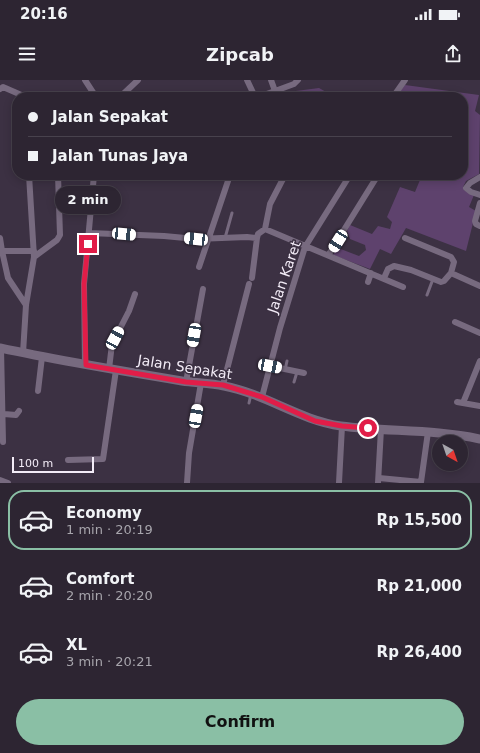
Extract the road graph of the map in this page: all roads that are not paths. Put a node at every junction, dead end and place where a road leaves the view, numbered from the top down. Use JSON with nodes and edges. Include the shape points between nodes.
{"nodes":[{"id":1,"x":85,"y":80,"type":"edge"},
{"id":2,"x":138,"y":80,"type":"edge"},
{"id":3,"x":246,"y":80,"type":"edge"},
{"id":4,"x":271,"y":80,"type":"edge"},
{"id":5,"x":298,"y":80,"type":"edge"},
{"id":6,"x":405,"y":80,"type":"edge"},
{"id":7,"x":0,"y":89,"type":"edge"},
{"id":8,"x":275,"y":91,"type":"junction"},
{"id":9,"x":14,"y":92,"type":"edge"},
{"id":10,"x":93,"y":92,"type":"edge"},
{"id":11,"x":125,"y":92,"type":"edge"},
{"id":12,"x":252,"y":92,"type":"edge"},
{"id":13,"x":272,"y":92,"type":"edge"},
{"id":14,"x":397,"y":92,"type":"edge"},
{"id":15,"x":480,"y":177,"type":"edge"},
{"id":16,"x":29,"y":180,"type":"edge"},
{"id":17,"x":58,"y":180,"type":"edge"},
{"id":18,"x":94,"y":180,"type":"edge"},
{"id":19,"x":228,"y":180,"type":"edge"},
{"id":20,"x":282,"y":180,"type":"edge"},
{"id":21,"x":347,"y":180,"type":"edge"},
{"id":22,"x":375,"y":180,"type":"edge"},
{"id":23,"x":480,"y":195,"type":"edge"},
{"id":24,"x":480,"y":202,"type":"edge"},
{"id":25,"x":232,"y":213,"type":"dead end"},
{"id":26,"x":480,"y":226,"type":"edge"},
{"id":27,"x":265,"y":229,"type":"junction"},
{"id":28,"x":89,"y":233,"type":"junction"},
{"id":29,"x":0,"y":238,"type":"edge"},
{"id":30,"x":225,"y":238,"type":"junction"},
{"id":31,"x":257,"y":238,"type":"junction"},
{"id":32,"x":404,"y":238,"type":"dead end"},
{"id":33,"x":208,"y":239,"type":"junction"},
{"id":34,"x":305,"y":247,"type":"junction"},
{"id":35,"x":2,"y":251,"type":"junction"},
{"id":36,"x":34,"y":254,"type":"junction"},
{"id":37,"x":329,"y":254,"type":"junction"},
{"id":38,"x":199,"y":267,"type":"dead end"},
{"id":39,"x":371,"y":273,"type":"junction"},
{"id":40,"x":451,"y":273,"type":"junction"},
{"id":41,"x":252,"y":278,"type":"dead end"},
{"id":42,"x":384,"y":278,"type":"junction"},
{"id":43,"x":433,"y":279,"type":"junction"},
{"id":44,"x":368,"y":282,"type":"dead end"},
{"id":45,"x":249,"y":284,"type":"dead end"},
{"id":46,"x":480,"y":286,"type":"edge"},
{"id":47,"x":403,"y":287,"type":"dead end"},
{"id":48,"x":203,"y":289,"type":"dead end"},
{"id":49,"x":135,"y":294,"type":"dead end"},
{"id":50,"x":427,"y":295,"type":"dead end"},
{"id":51,"x":26,"y":305,"type":"junction"},
{"id":52,"x":455,"y":322,"type":"dead end"},
{"id":53,"x":480,"y":333,"type":"edge"},
{"id":54,"x":0,"y":348,"type":"edge"},
{"id":55,"x":23,"y":353,"type":"junction"},
{"id":56,"x":42,"y":357,"type":"junction"},
{"id":57,"x":480,"y":360,"type":"edge"},
{"id":58,"x":287,"y":361,"type":"dead end"},
{"id":59,"x":86,"y":365,"type":"junction"},
{"id":60,"x":270,"y":366,"type":"junction"},
{"id":61,"x":112,"y":369,"type":"junction"},
{"id":62,"x":286,"y":370,"type":"junction"},
{"id":63,"x":301,"y":373,"type":"joint"},
{"id":64,"x":186,"y":382,"type":"junction"},
{"id":65,"x":294,"y":382,"type":"dead end"},
{"id":66,"x":201,"y":383,"type":"junction"},
{"id":67,"x":223,"y":385,"type":"junction"},
{"id":68,"x":38,"y":391,"type":"dead end"},
{"id":69,"x":251,"y":393,"type":"junction"},
{"id":70,"x":262,"y":397,"type":"junction"},
{"id":71,"x":249,"y":403,"type":"dead end"},
{"id":72,"x":480,"y":406,"type":"edge"},
{"id":73,"x":19,"y":411,"type":"dead end"},
{"id":74,"x":4,"y":414,"type":"junction"},
{"id":75,"x":342,"y":426,"type":"junction"},
{"id":76,"x":381,"y":428,"type":"junction"},
{"id":77,"x":428,"y":432,"type":"junction"},
{"id":78,"x":480,"y":439,"type":"edge"},
{"id":79,"x":3,"y":442,"type":"dead end"},
{"id":80,"x":68,"y":460,"type":"dead end"},
{"id":81,"x":0,"y":480,"type":"edge"},
{"id":82,"x":378,"y":481,"type":"edge"},
{"id":83,"x":386,"y":481,"type":"edge"},
{"id":84,"x":420,"y":482,"type":"edge"},
{"id":85,"x":8,"y":483,"type":"edge"},
{"id":86,"x":187,"y":483,"type":"edge"},
{"id":87,"x":339,"y":483,"type":"edge"}],
"edges":[{"from":1,"to":10,"type":"street"},
{"from":2,"to":11,"type":"street"},
{"from":3,"to":12,"type":"street"},
{"from":4,"to":8,"type":"street"},
{"from":5,"to":8,"type":"street","via":[[296,84]]},
{"from":6,"to":14,"type":"street"},
{"from":7,"to":9,"type":"street","via":[[3,87]]},
{"from":8,"to":13,"type":"street"},
{"from":15,"to":23,"type":"street","via":[[466,188]]},
{"from":16,"to":36,"type":"street"},
{"from":17,"to":36,"type":"street","via":[[60,235]]},
{"from":18,"to":28,"type":"street"},
{"from":19,"to":33,"type":"street"},
{"from":20,"to":27,"type":"street","via":[[270,204]]},
{"from":21,"to":34,"type":"street","name":"Jalan Karet"},
{"from":22,"to":37,"type":"street"},
{"from":24,"to":26,"type":"street","via":[[474,221]]},
{"from":25,"to":30,"type":"lane"},
{"from":27,"to":31,"type":"street"},
{"from":27,"to":34,"type":"street"},
{"from":28,"to":33,"type":"street"},
{"from":28,"to":59,"type":"street","via":[[84,284]]},
{"from":29,"to":35,"type":"street"},
{"from":30,"to":31,"type":"street"},
{"from":30,"to":33,"type":"street"},
{"from":31,"to":41,"type":"street"},
{"from":32,"to":40,"type":"street","via":[[451,257],[454,262]]},
{"from":33,"to":38,"type":"street"},
{"from":34,"to":37,"type":"street"},
{"from":34,"to":60,"type":"street","name":"Jalan Karet"},
{"from":35,"to":36,"type":"street"},
{"from":35,"to":51,"type":"street","via":[[8,278]]},
{"from":36,"to":51,"type":"street"},
{"from":37,"to":39,"type":"street"},
{"from":39,"to":42,"type":"street"},
{"from":39,"to":44,"type":"street"},
{"from":40,"to":43,"type":"street","via":[[443,282]]},
{"from":40,"to":46,"type":"street"},
{"from":42,"to":43,"type":"street","via":[[388,270],[394,266]]},
{"from":42,"to":47,"type":"street"},
{"from":43,"to":50,"type":"lane"},
{"from":45,"to":67,"type":"street"},
{"from":48,"to":64,"type":"street"},
{"from":49,"to":61,"type":"street","via":[[126,320],[112,344]]},
{"from":51,"to":55,"type":"street"},
{"from":52,"to":53,"type":"street"},
{"from":54,"to":55,"type":"main road","name":"Jalan Sepakat"},
{"from":54,"to":74,"type":"street"},
{"from":55,"to":56,"type":"main road","name":"Jalan Sepakat"},
{"from":56,"to":59,"type":"main road","name":"Jalan Sepakat"},
{"from":56,"to":68,"type":"street"},
{"from":57,"to":72,"type":"street","via":[[460,403]]},
{"from":58,"to":62,"type":"lane"},
{"from":59,"to":61,"type":"main road","name":"Jalan Sepakat"},
{"from":60,"to":62,"type":"street"},
{"from":60,"to":70,"type":"street","name":"Jalan Karet"},
{"from":61,"to":64,"type":"main road","name":"Jalan Sepakat"},
{"from":61,"to":80,"type":"street","via":[[103,459]]},
{"from":62,"to":63,"type":"street"},
{"from":63,"to":65,"type":"lane"},
{"from":64,"to":66,"type":"main road","name":"Jalan Sepakat"},
{"from":66,"to":67,"type":"main road","name":"Jalan Sepakat"},
{"from":66,"to":86,"type":"street","via":[[188,453]]},
{"from":67,"to":69,"type":"main road","name":"Jalan Sepakat"},
{"from":69,"to":70,"type":"main road","name":"Jalan Sepakat"},
{"from":69,"to":71,"type":"lane"},
{"from":70,"to":75,"type":"main road","name":"Jalan Sepakat","via":[[303,417]]},
{"from":73,"to":74,"type":"street","via":[[16,415]]},
{"from":74,"to":79,"type":"street"},
{"from":75,"to":76,"type":"main road","name":"Jalan Sepakat"},
{"from":75,"to":87,"type":"street"},
{"from":76,"to":77,"type":"main road","name":"Jalan Sepakat"},
{"from":76,"to":82,"type":"street"},
{"from":77,"to":78,"type":"main road","name":"Jalan Sepakat"},
{"from":77,"to":84,"type":"street"},
{"from":81,"to":85,"type":"street"},
{"from":82,"to":83,"type":"street"},
{"from":83,"to":84,"type":"street"}]}
